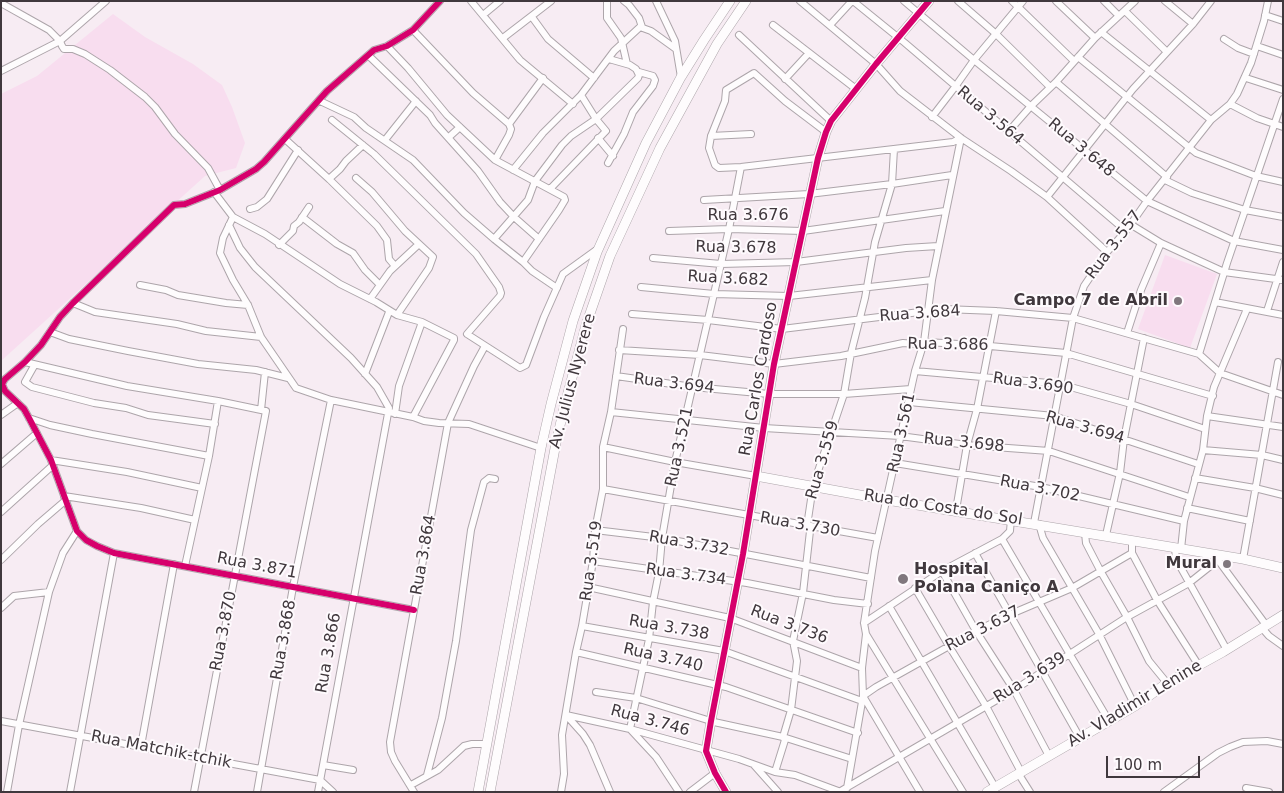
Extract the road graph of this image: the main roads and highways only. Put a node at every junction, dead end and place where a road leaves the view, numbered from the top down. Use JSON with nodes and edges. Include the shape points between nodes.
{"nodes":[{"id":1,"x":730,"y":1,"type":"edge"},
{"id":2,"x":746,"y":1,"type":"edge"},
{"id":3,"x":929,"y":1,"type":"edge"},
{"id":4,"x":756,"y":476,"type":"junction"},
{"id":5,"x":1283,"y":568,"type":"edge"},
{"id":6,"x":1283,"y":616,"type":"edge"},
{"id":7,"x":490,"y":729,"type":"junction"},
{"id":8,"x":502,"y":731,"type":"junction"},
{"id":9,"x":991,"y":789,"type":"edge"},
{"id":10,"x":478,"y":792,"type":"edge"},
{"id":11,"x":490,"y":792,"type":"edge"},
{"id":12,"x":726,"y":792,"type":"edge"}],
"edges":[{"from":1,"to":7,"type":"main road","name":"Av. Julius Nyerere","via":[[681,77],[646,143],[600,247],[573,321],[541,448]]},
{"from":2,"to":8,"type":"main road","name":"Av. Julius Nyerere","via":[[694,83],[660,148],[610,256],[586,326],[556,443]]},
{"from":3,"to":4,"type":"main road","name":"Rua Carlos Cardoso","via":[[856,89],[826,132],[774,364]]},
{"from":4,"to":5,"type":"main road","name":"Rua do Costa do Sol"},
{"from":4,"to":12,"type":"main road","name":"Rua Carlos Cardoso","via":[[706,751]]},
{"from":6,"to":9,"type":"main road","name":"Av. Vladimir Lenine"},
{"from":7,"to":8,"type":"main road"},
{"from":7,"to":10,"type":"main road","name":"Av. Julius Nyerere"},
{"from":8,"to":11,"type":"main road","name":"Av. Julius Nyerere"}]}
